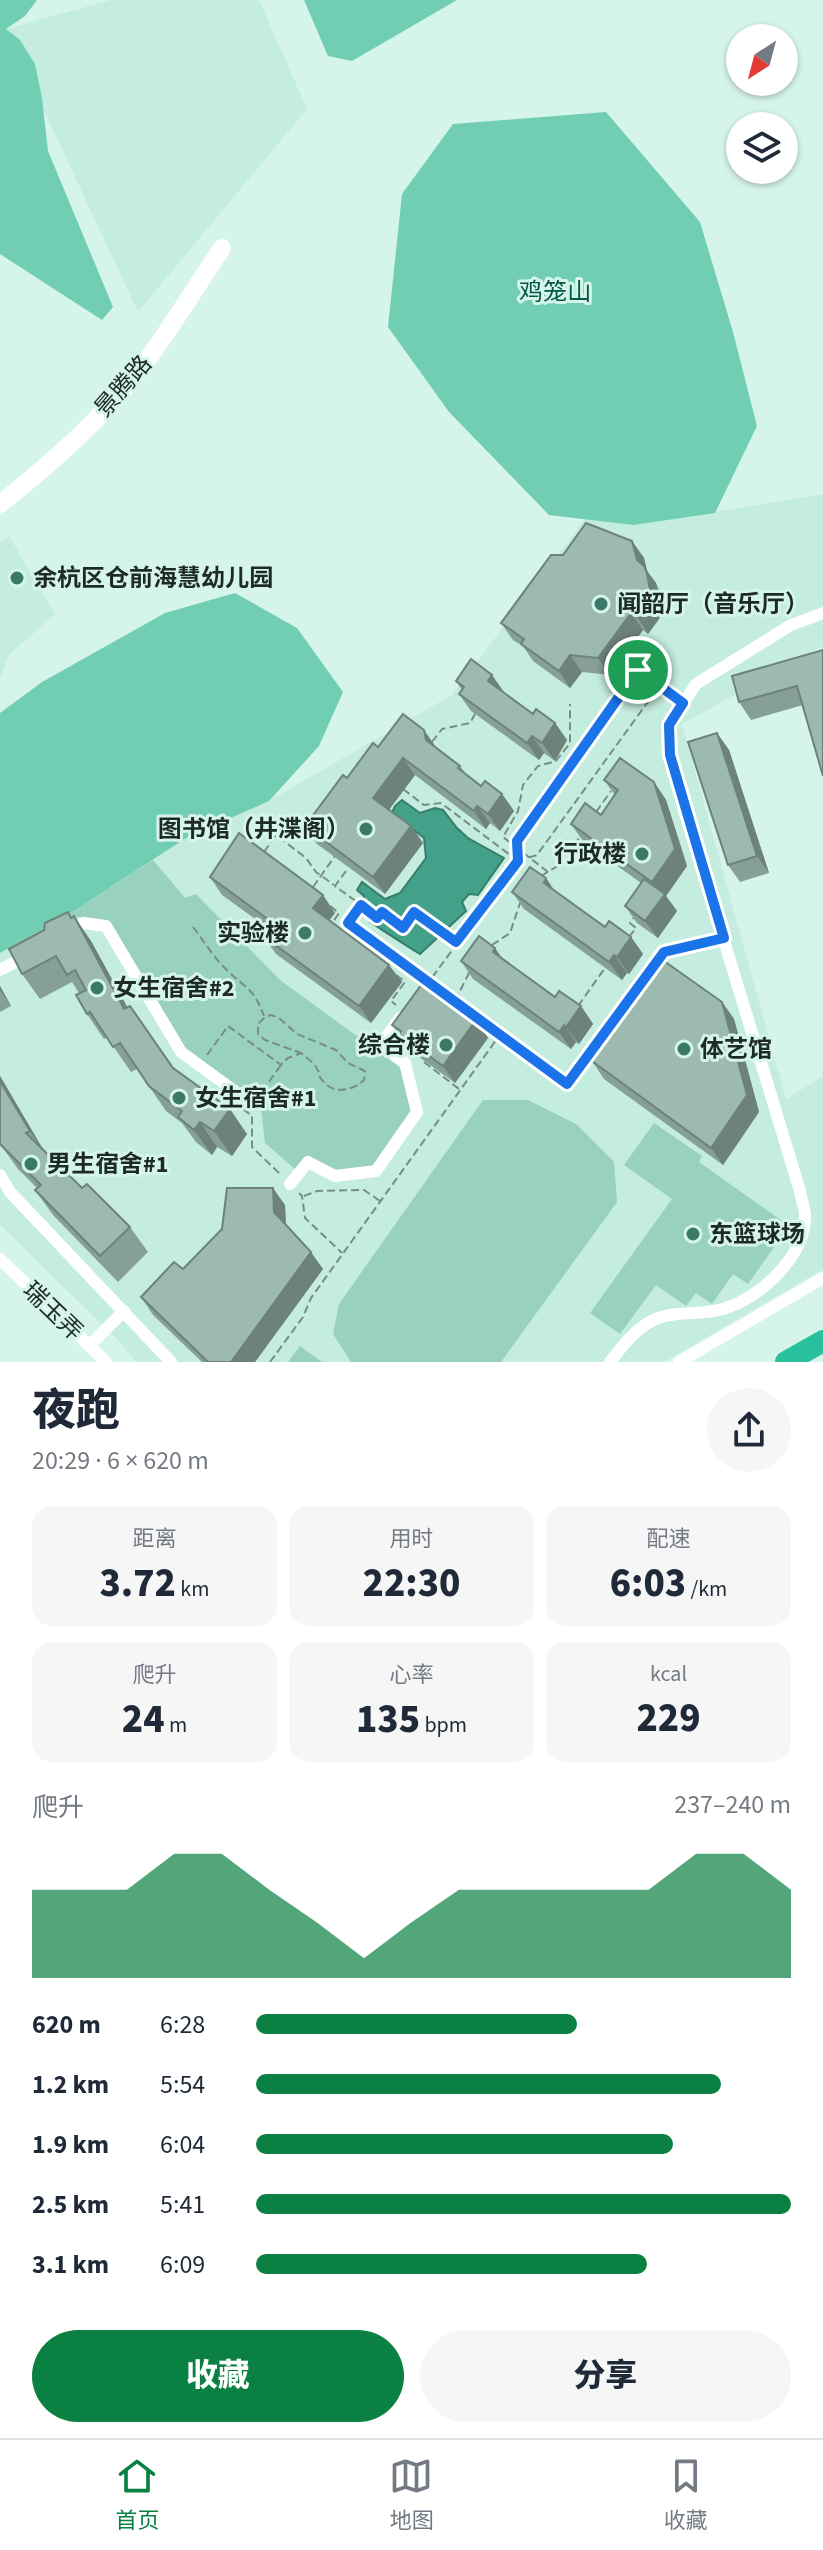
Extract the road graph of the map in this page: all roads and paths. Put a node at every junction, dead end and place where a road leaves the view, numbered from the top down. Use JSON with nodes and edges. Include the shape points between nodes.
{"nodes":[{"id":1,"x":222,"y":248,"type":"dead end"},
{"id":2,"x":0,"y":504,"type":"edge"},
{"id":3,"x":823,"y":613,"type":"edge"},
{"id":4,"x":660,"y":685,"type":"junction"},
{"id":5,"x":683,"y":703,"type":"junction"},
{"id":6,"x":570,"y":704,"type":"dead end"},
{"id":7,"x":475,"y":714,"type":"edge"},
{"id":8,"x":427,"y":750,"type":"edge"},
{"id":9,"x":403,"y":782,"type":"dead end"},
{"id":10,"x":395,"y":783,"type":"edge"},
{"id":11,"x":617,"y":783,"type":"edge"},
{"id":12,"x":395,"y":793,"type":"dead end"},
{"id":13,"x":593,"y":817,"type":"edge"},
{"id":14,"x":584,"y":829,"type":"edge"},
{"id":15,"x":335,"y":856,"type":"edge"},
{"id":16,"x":260,"y":857,"type":"edge"},
{"id":17,"x":518,"y":861,"type":"junction"},
{"id":18,"x":346,"y":871,"type":"edge"},
{"id":19,"x":549,"y":872,"type":"junction"},
{"id":20,"x":537,"y":879,"type":"edge"},
{"id":21,"x":335,"y":886,"type":"junction"},
{"id":22,"x":310,"y":891,"type":"edge"},
{"id":23,"x":524,"y":898,"type":"edge"},
{"id":24,"x":361,"y":905,"type":"junction"},
{"id":25,"x":329,"y":906,"type":"dead end"},
{"id":26,"x":637,"y":912,"type":"edge"},
{"id":27,"x":331,"y":925,"type":"edge"},
{"id":28,"x":193,"y":927,"type":"dead end"},
{"id":29,"x":60,"y":937,"type":"edge"},
{"id":30,"x":724,"y":938,"type":"junction"},
{"id":31,"x":456,"y":942,"type":"junction"},
{"id":32,"x":626,"y":942,"type":"edge"},
{"id":33,"x":36,"y":951,"type":"edge"},
{"id":34,"x":483,"y":951,"type":"edge"},
{"id":35,"x":475,"y":964,"type":"edge"},
{"id":36,"x":605,"y":968,"type":"edge"},
{"id":37,"x":0,"y":970,"type":"edge"},
{"id":38,"x":392,"y":973,"type":"edge"},
{"id":39,"x":429,"y":983,"type":"junction"},
{"id":40,"x":420,"y":992,"type":"edge"},
{"id":41,"x":449,"y":1009,"type":"edge"},
{"id":42,"x":575,"y":1011,"type":"edge"},
{"id":43,"x":400,"y":1013,"type":"joint"},
{"id":44,"x":265,"y":1017,"type":"junction"},
{"id":45,"x":500,"y":1035,"type":"junction"},
{"id":46,"x":301,"y":1053,"type":"junction"},
{"id":47,"x":425,"y":1063,"type":"edge"},
{"id":48,"x":281,"y":1065,"type":"junction"},
{"id":49,"x":200,"y":1066,"type":"junction"},
{"id":50,"x":460,"y":1090,"type":"junction"},
{"id":51,"x":240,"y":1095,"type":"dead end"},
{"id":52,"x":247,"y":1112,"type":"dead end"},
{"id":53,"x":0,"y":1175,"type":"edge"},
{"id":54,"x":290,"y":1184,"type":"dead end"},
{"id":55,"x":302,"y":1196,"type":"dead end"},
{"id":56,"x":380,"y":1201,"type":"junction"},
{"id":57,"x":0,"y":1259,"type":"edge"},
{"id":58,"x":823,"y":1278,"type":"edge"},
{"id":59,"x":124,"y":1311,"type":"junction"},
{"id":60,"x":823,"y":1341,"type":"edge"},
{"id":61,"x":89,"y":1346,"type":"junction"},
{"id":62,"x":106,"y":1362,"type":"edge"},
{"id":63,"x":171,"y":1362,"type":"edge"},
{"id":64,"x":270,"y":1362,"type":"edge"},
{"id":65,"x":610,"y":1362,"type":"edge"},
{"id":66,"x":679,"y":1362,"type":"edge"},
{"id":67,"x":786,"y":1362,"type":"edge"}],
"edges":[{"from":1,"to":2,"type":"street","name":"景腾路","via":[[148,358],[101,414]]},
{"from":3,"to":5,"type":"street","via":[[791,625],[722,667],[696,684]]},
{"from":4,"to":5,"type":"path"},
{"from":4,"to":17,"type":"path","via":[[537,855]]},
{"from":4,"to":17,"type":"path","via":[[638,670],[517,841]]},
{"from":5,"to":30,"type":"street","via":[[669,725],[670,755]]},
{"from":6,"to":19,"type":"path","via":[[570,743],[556,761],[538,766],[523,785],[518,811],[503,837]]},
{"from":7,"to":8,"type":"path","via":[[470,723],[442,729]]},
{"from":9,"to":12,"type":"path"},
{"from":10,"to":17,"type":"path","via":[[424,805],[441,803]]},
{"from":11,"to":13,"type":"path"},
{"from":14,"to":19,"type":"path","via":[[571,858]]},
{"from":15,"to":22,"type":"path"},
{"from":16,"to":21,"type":"path","via":[[276,835]]},
{"from":17,"to":31,"type":"path"},
{"from":18,"to":21,"type":"path"},
{"from":19,"to":20,"type":"path"},
{"from":21,"to":24,"type":"path"},
{"from":23,"to":34,"type":"path","via":[[510,933]]},
{"from":24,"to":31,"type":"path","via":[[403,928],[414,912]]},
{"from":24,"to":39,"type":"path","via":[[348,923]]},
{"from":25,"to":27,"type":"path","via":[[339,913]]},
{"from":26,"to":32,"type":"path","via":[[630,923],[636,928]]},
{"from":28,"to":44,"type":"path","via":[[226,971],[255,994]]},
{"from":29,"to":49,"type":"street","via":[[83,923],[106,926],[181,1052]]},
{"from":30,"to":45,"type":"path","via":[[664,952],[567,1084]]},
{"from":30,"to":65,"type":"street","via":[[800,1191],[805,1215],[801,1239],[755,1293],[725,1309],[659,1317]]},
{"from":31,"to":39,"type":"path"},
{"from":33,"to":37,"type":"street"},
{"from":35,"to":41,"type":"path"},
{"from":36,"to":42,"type":"path"},
{"from":38,"to":43,"type":"path","via":[[405,982],[391,1001]]},
{"from":39,"to":40,"type":"path"},
{"from":39,"to":45,"type":"path"},
{"from":43,"to":54,"type":"street","via":[[381,1044],[405,1063],[417,1112],[376,1171],[335,1176],[308,1162]]},
{"from":44,"to":46,"type":"path","via":[[258,1034]]},
{"from":44,"to":46,"type":"path","via":[[279,1018],[297,1034],[336,1050],[365,1071],[364,1080],[346,1090],[332,1088]]},
{"from":45,"to":50,"type":"path"},
{"from":46,"to":48,"type":"path"},
{"from":47,"to":50,"type":"path"},
{"from":48,"to":49,"type":"path","via":[[228,1026]]},
{"from":48,"to":52,"type":"path"},
{"from":49,"to":51,"type":"street"},
{"from":50,"to":56,"type":"path"},
{"from":53,"to":59,"type":"street","via":[[10,1192]]},
{"from":55,"to":56,"type":"path","via":[[364,1190]]},
{"from":56,"to":64,"type":"path"},
{"from":57,"to":61,"type":"street","name":"瑞玉弄"},
{"from":58,"to":66,"type":"street"},
{"from":59,"to":61,"type":"street"},
{"from":59,"to":63,"type":"street"},
{"from":60,"to":67,"type":"highway"},
{"from":61,"to":62,"type":"street","name":"瑞玉弄"}]}
